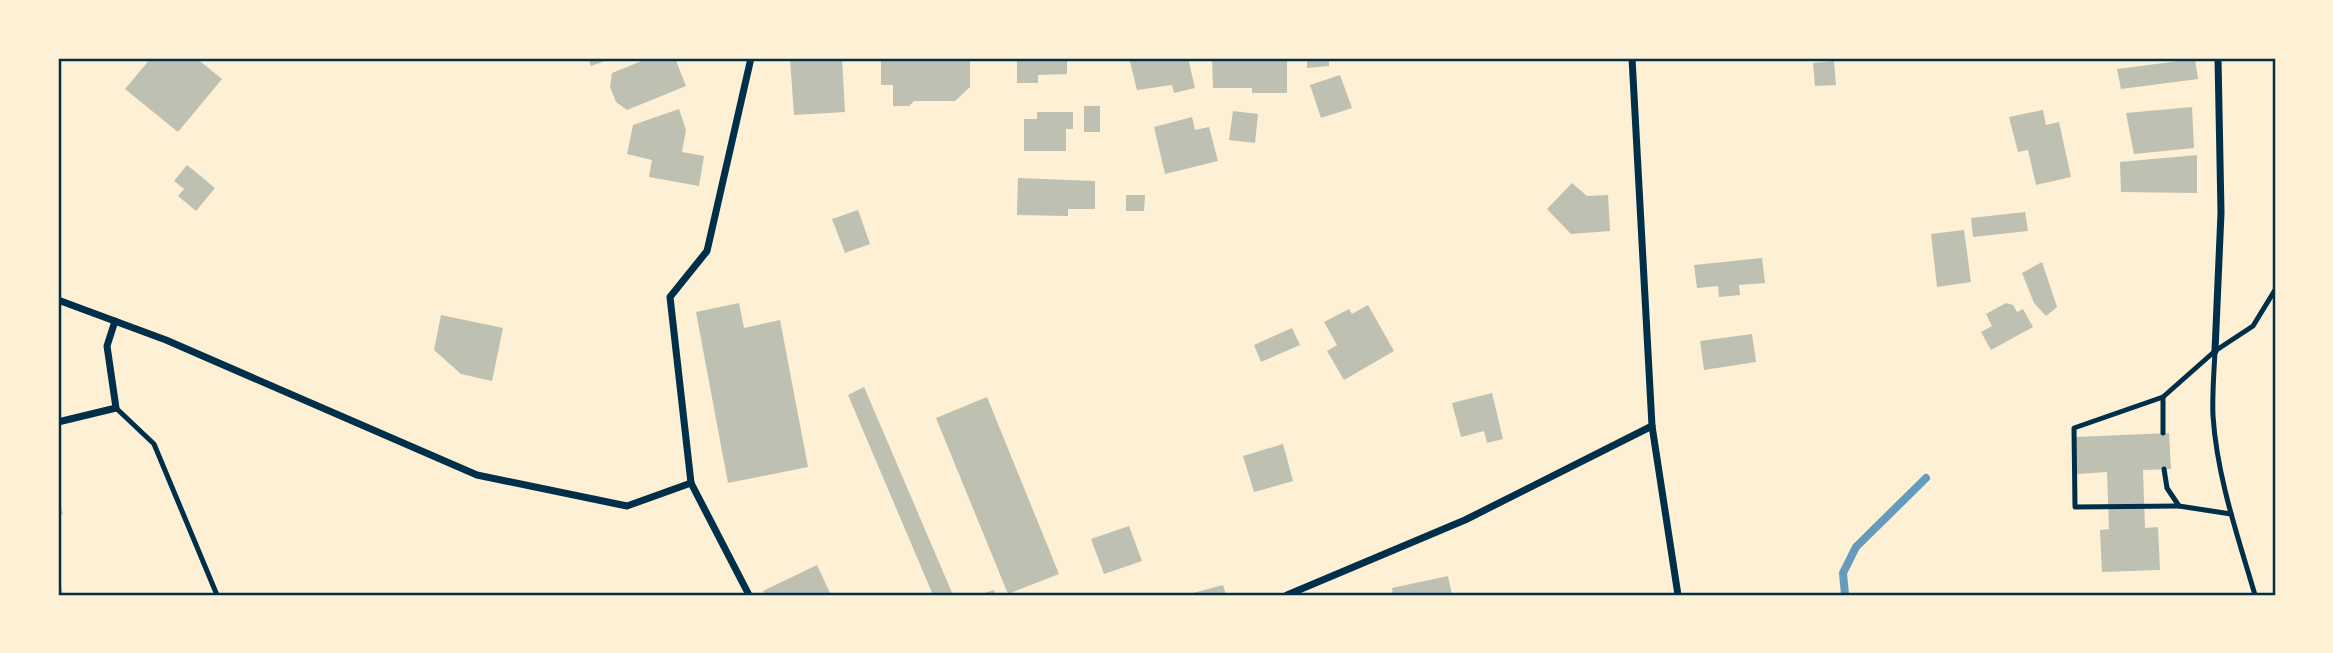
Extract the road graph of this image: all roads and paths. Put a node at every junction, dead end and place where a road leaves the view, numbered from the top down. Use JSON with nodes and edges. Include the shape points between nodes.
{"nodes":[{"id":1,"x":751,"y":58,"type":"edge"},
{"id":2,"x":1632,"y":58,"type":"edge"},
{"id":3,"x":2218,"y":58,"type":"edge"},
{"id":4,"x":2275,"y":290,"type":"edge"},
{"id":5,"x":58,"y":300,"type":"edge"},
{"id":6,"x":116,"y":321,"type":"junction"},
{"id":7,"x":2215,"y":351,"type":"junction"},
{"id":8,"x":2163,"y":397,"type":"junction"},
{"id":9,"x":116,"y":408,"type":"junction"},
{"id":10,"x":58,"y":422,"type":"edge"},
{"id":11,"x":1652,"y":426,"type":"junction"},
{"id":12,"x":2163,"y":433,"type":"dead end"},
{"id":13,"x":2164,"y":469,"type":"dead end"},
{"id":14,"x":691,"y":483,"type":"junction"},
{"id":15,"x":2179,"y":506,"type":"junction"},
{"id":16,"x":2231,"y":514,"type":"junction"},
{"id":17,"x":218,"y":595,"type":"edge"},
{"id":18,"x":749,"y":595,"type":"edge"},
{"id":19,"x":1287,"y":595,"type":"edge"},
{"id":20,"x":1678,"y":595,"type":"edge"},
{"id":21,"x":2255,"y":595,"type":"edge"}],
"edges":[{"from":1,"to":14,"type":"street","via":[[707,251],[670,297]]},
{"from":2,"to":11,"type":"street"},
{"from":3,"to":7,"type":"street","via":[[2221,213]]},
{"from":4,"to":7,"type":"lane","via":[[2253,326]]},
{"from":5,"to":6,"type":"street"},
{"from":6,"to":9,"type":"street","via":[[107,346]]},
{"from":6,"to":14,"type":"street","via":[[477,475],[626,506]]},
{"from":7,"to":8,"type":"lane"},
{"from":7,"to":16,"type":"lane","via":[[2213,417]]},
{"from":8,"to":12,"type":"lane"},
{"from":8,"to":15,"type":"lane","via":[[2074,428],[2075,507]]},
{"from":9,"to":10,"type":"street"},
{"from":9,"to":17,"type":"lane","via":[[154,444]]},
{"from":11,"to":19,"type":"street","via":[[1465,520]]},
{"from":11,"to":20,"type":"street"},
{"from":13,"to":15,"type":"lane","via":[[2167,488]]},
{"from":14,"to":18,"type":"street"},
{"from":15,"to":16,"type":"lane"},
{"from":16,"to":21,"type":"lane"}]}
